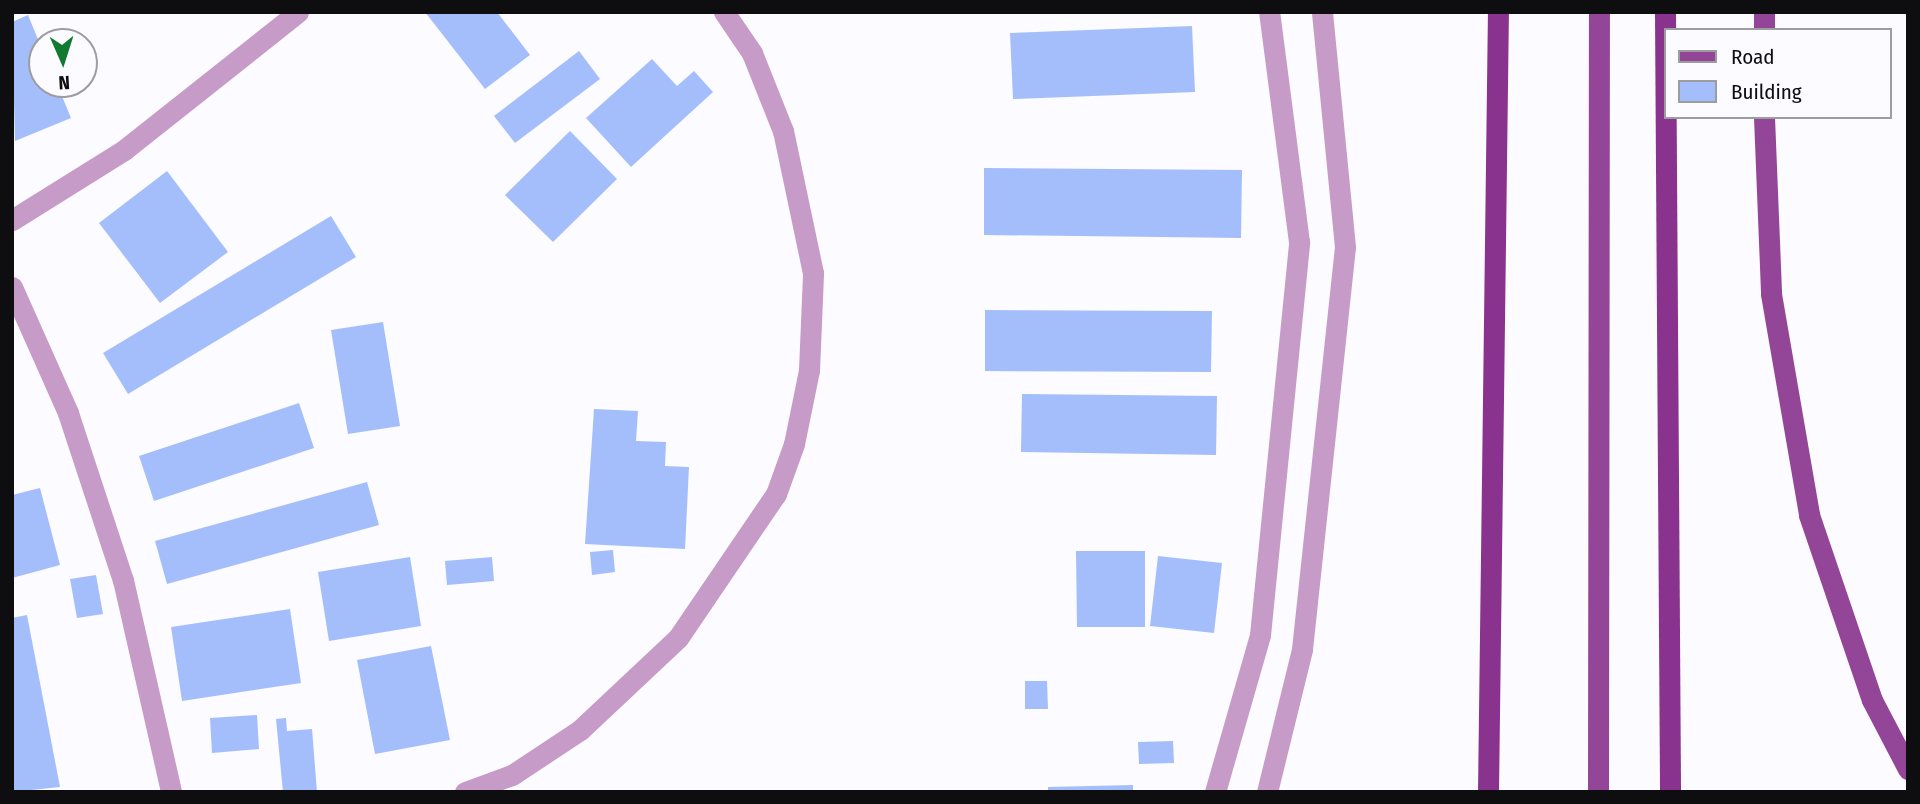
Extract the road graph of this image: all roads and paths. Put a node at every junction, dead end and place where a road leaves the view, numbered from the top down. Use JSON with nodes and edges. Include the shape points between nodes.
{"nodes":[{"id":1,"x":298,"y":12,"type":"edge"},
{"id":2,"x":724,"y":12,"type":"edge"},
{"id":3,"x":1269,"y":12,"type":"edge"},
{"id":4,"x":1322,"y":12,"type":"edge"},
{"id":5,"x":1498,"y":12,"type":"edge"},
{"id":6,"x":1599,"y":12,"type":"edge"},
{"id":7,"x":1666,"y":119,"type":"edge"},
{"id":8,"x":1764,"y":119,"type":"edge"},
{"id":9,"x":12,"y":220,"type":"edge"},
{"id":10,"x":12,"y":287,"type":"edge"},
{"id":11,"x":1908,"y":769,"type":"edge"},
{"id":12,"x":171,"y":792,"type":"edge"},
{"id":13,"x":466,"y":792,"type":"edge"},
{"id":14,"x":1215,"y":792,"type":"edge"},
{"id":15,"x":1267,"y":792,"type":"edge"},
{"id":16,"x":1488,"y":792,"type":"edge"},
{"id":17,"x":1598,"y":792,"type":"edge"},
{"id":18,"x":1670,"y":792,"type":"edge"}],
"edges":[{"from":1,"to":9,"type":"street","via":[[124,150]]},
{"from":2,"to":13,"type":"street","via":[[751,54],[783,131],[813,273],[809,370],[794,444],[776,494],[678,638],[579,730],[512,775]]},
{"from":3,"to":14,"type":"street","via":[[1299,242],[1260,635]]},
{"from":4,"to":15,"type":"street","via":[[1336,110],[1345,247],[1302,649]]},
{"from":5,"to":16,"type":"highway"},
{"from":6,"to":17,"type":"main road"},
{"from":7,"to":18,"type":"highway"},
{"from":8,"to":11,"type":"main road","via":[[1771,294],[1809,515],[1872,699]]},
{"from":10,"to":12,"type":"street","via":[[68,413],[123,580]]}]}
